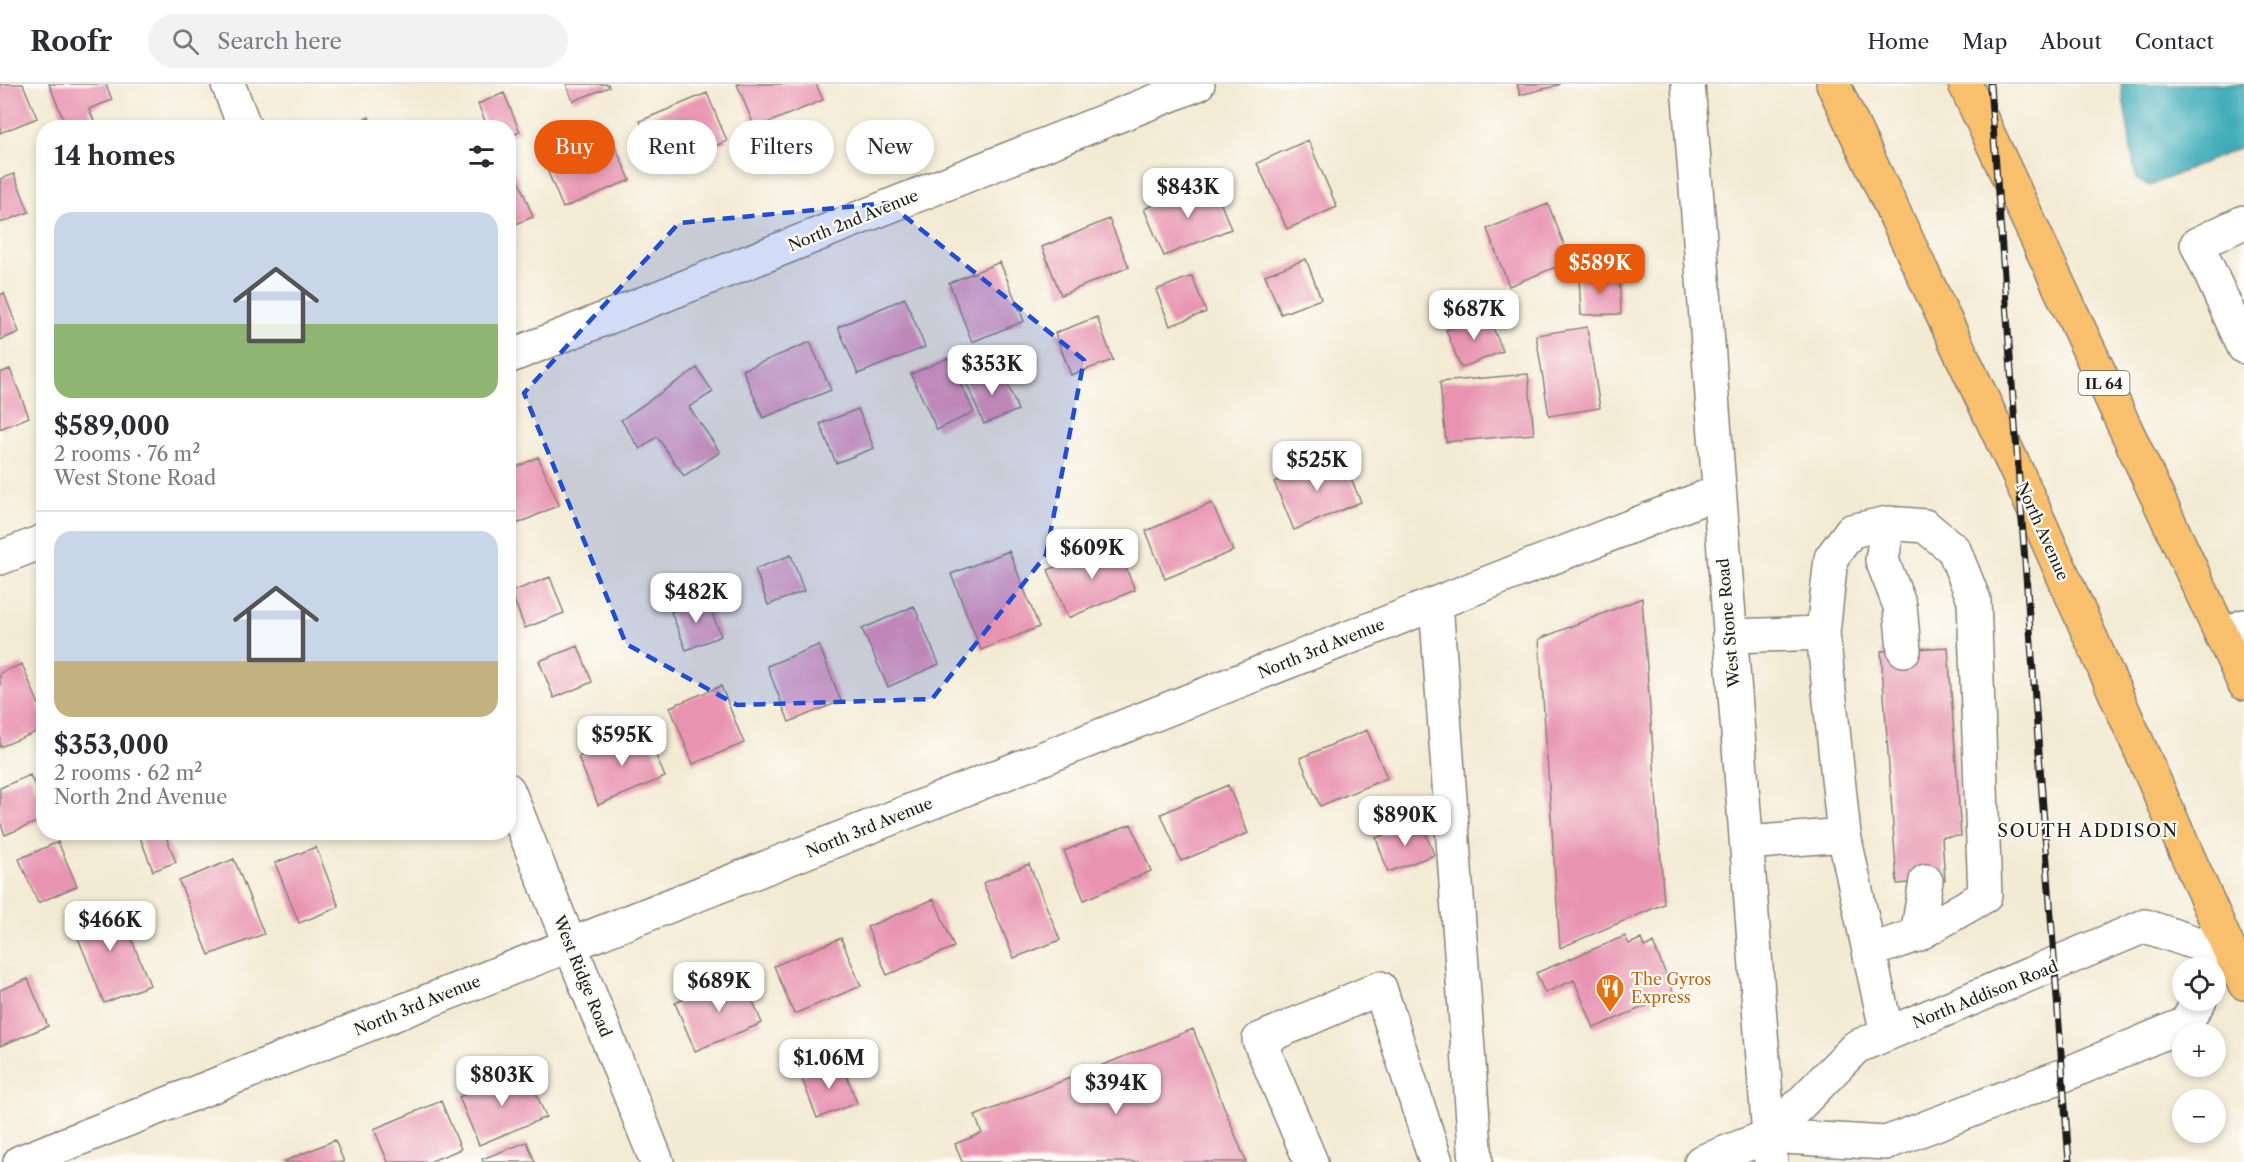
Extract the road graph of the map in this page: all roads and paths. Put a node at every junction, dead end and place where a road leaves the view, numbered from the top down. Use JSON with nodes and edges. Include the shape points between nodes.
{"nodes":[{"id":1,"x":228,"y":84,"type":"edge"},
{"id":2,"x":1198,"y":84,"type":"edge"},
{"id":3,"x":1688,"y":84,"type":"edge"},
{"id":4,"x":1833,"y":84,"type":"edge"},
{"id":5,"x":1965,"y":84,"type":"edge"},
{"id":6,"x":242,"y":120,"type":"edge"},
{"id":7,"x":2244,"y":222,"type":"edge"},
{"id":8,"x":2244,"y":347,"type":"edge"},
{"id":9,"x":516,"y":354,"type":"edge"},
{"id":10,"x":1718,"y":492,"type":"junction"},
{"id":11,"x":1888,"y":523,"type":"junction"},
{"id":12,"x":36,"y":544,"type":"edge"},
{"id":13,"x":0,"y":558,"type":"edge"},
{"id":14,"x":1436,"y":603,"type":"junction"},
{"id":15,"x":2233,"y":631,"type":"edge"},
{"id":16,"x":1823,"y":633,"type":"junction"},
{"id":17,"x":1729,"y":636,"type":"junction"},
{"id":18,"x":1904,"y":650,"type":"dead end"},
{"id":19,"x":2244,"y":683,"type":"edge"},
{"id":20,"x":516,"y":810,"type":"edge"},
{"id":21,"x":1844,"y":835,"type":"junction"},
{"id":22,"x":1747,"y":843,"type":"junction"},
{"id":23,"x":1926,"y":881,"type":"dead end"},
{"id":24,"x":1917,"y":935,"type":"junction"},
{"id":25,"x":570,"y":945,"type":"junction"},
{"id":26,"x":1869,"y":951,"type":"junction"},
{"id":27,"x":2234,"y":966,"type":"edge"},
{"id":28,"x":2193,"y":1011,"type":"edge"},
{"id":29,"x":1887,"y":1034,"type":"junction"},
{"id":30,"x":1770,"y":1149,"type":"edge"},
{"id":31,"x":20,"y":1162,"type":"edge"},
{"id":32,"x":657,"y":1162,"type":"edge"},
{"id":33,"x":1311,"y":1162,"type":"edge"},
{"id":34,"x":1436,"y":1162,"type":"edge"},
{"id":35,"x":1476,"y":1162,"type":"edge"},
{"id":36,"x":1701,"y":1162,"type":"edge"}],
"edges":[{"from":1,"to":6,"type":"street"},
{"from":2,"to":9,"type":"street","name":"North 2nd Avenue"},
{"from":3,"to":10,"type":"street","name":"West Stone Road"},
{"from":4,"to":27,"type":"main road","name":"North Avenue","via":[[2018,474]]},
{"from":5,"to":15,"type":"main road","number":"IL 64"},
{"from":7,"to":8,"type":"street","via":[[2197,244]]},
{"from":10,"to":14,"type":"street","name":"North 3rd Avenue"},
{"from":10,"to":17,"type":"street","name":"West Stone Road"},
{"from":11,"to":16,"type":"street","via":[[1851,531],[1831,558]]},
{"from":11,"to":18,"type":"street","via":[[1882,560],[1900,606]]},
{"from":11,"to":24,"type":"street","via":[[1925,526],[1954,550],[1974,600],[1984,896]]},
{"from":12,"to":13,"type":"street"},
{"from":14,"to":25,"type":"street","name":"North 3rd Avenue"},
{"from":14,"to":35,"type":"street"},
{"from":15,"to":19,"type":"main road","number":"IL 64"},
{"from":16,"to":17,"type":"street"},
{"from":16,"to":21,"type":"street"},
{"from":17,"to":22,"type":"street","name":"West Stone Road"},
{"from":20,"to":25,"type":"street","name":"West Ridge Road"},
{"from":21,"to":22,"type":"street"},
{"from":21,"to":26,"type":"street"},
{"from":22,"to":30,"type":"street","name":"West Stone Road"},
{"from":23,"to":24,"type":"street"},
{"from":24,"to":26,"type":"street"},
{"from":25,"to":31,"type":"street","name":"North 3rd Avenue"},
{"from":25,"to":32,"type":"street","name":"West Ridge Road"},
{"from":26,"to":29,"type":"street"},
{"from":27,"to":29,"type":"street","name":"North Addison Road","via":[[2145,926]]},
{"from":28,"to":30,"type":"street","name":"North Addison Road","via":[[2185,1024],[1886,1143]]},
{"from":29,"to":30,"type":"street","name":"North Addison Road","via":[[1856,1047]]},
{"from":30,"to":36,"type":"street","name":"North Addison Road"},
{"from":33,"to":34,"type":"street","via":[[1259,1040],[1380,988]]}]}
